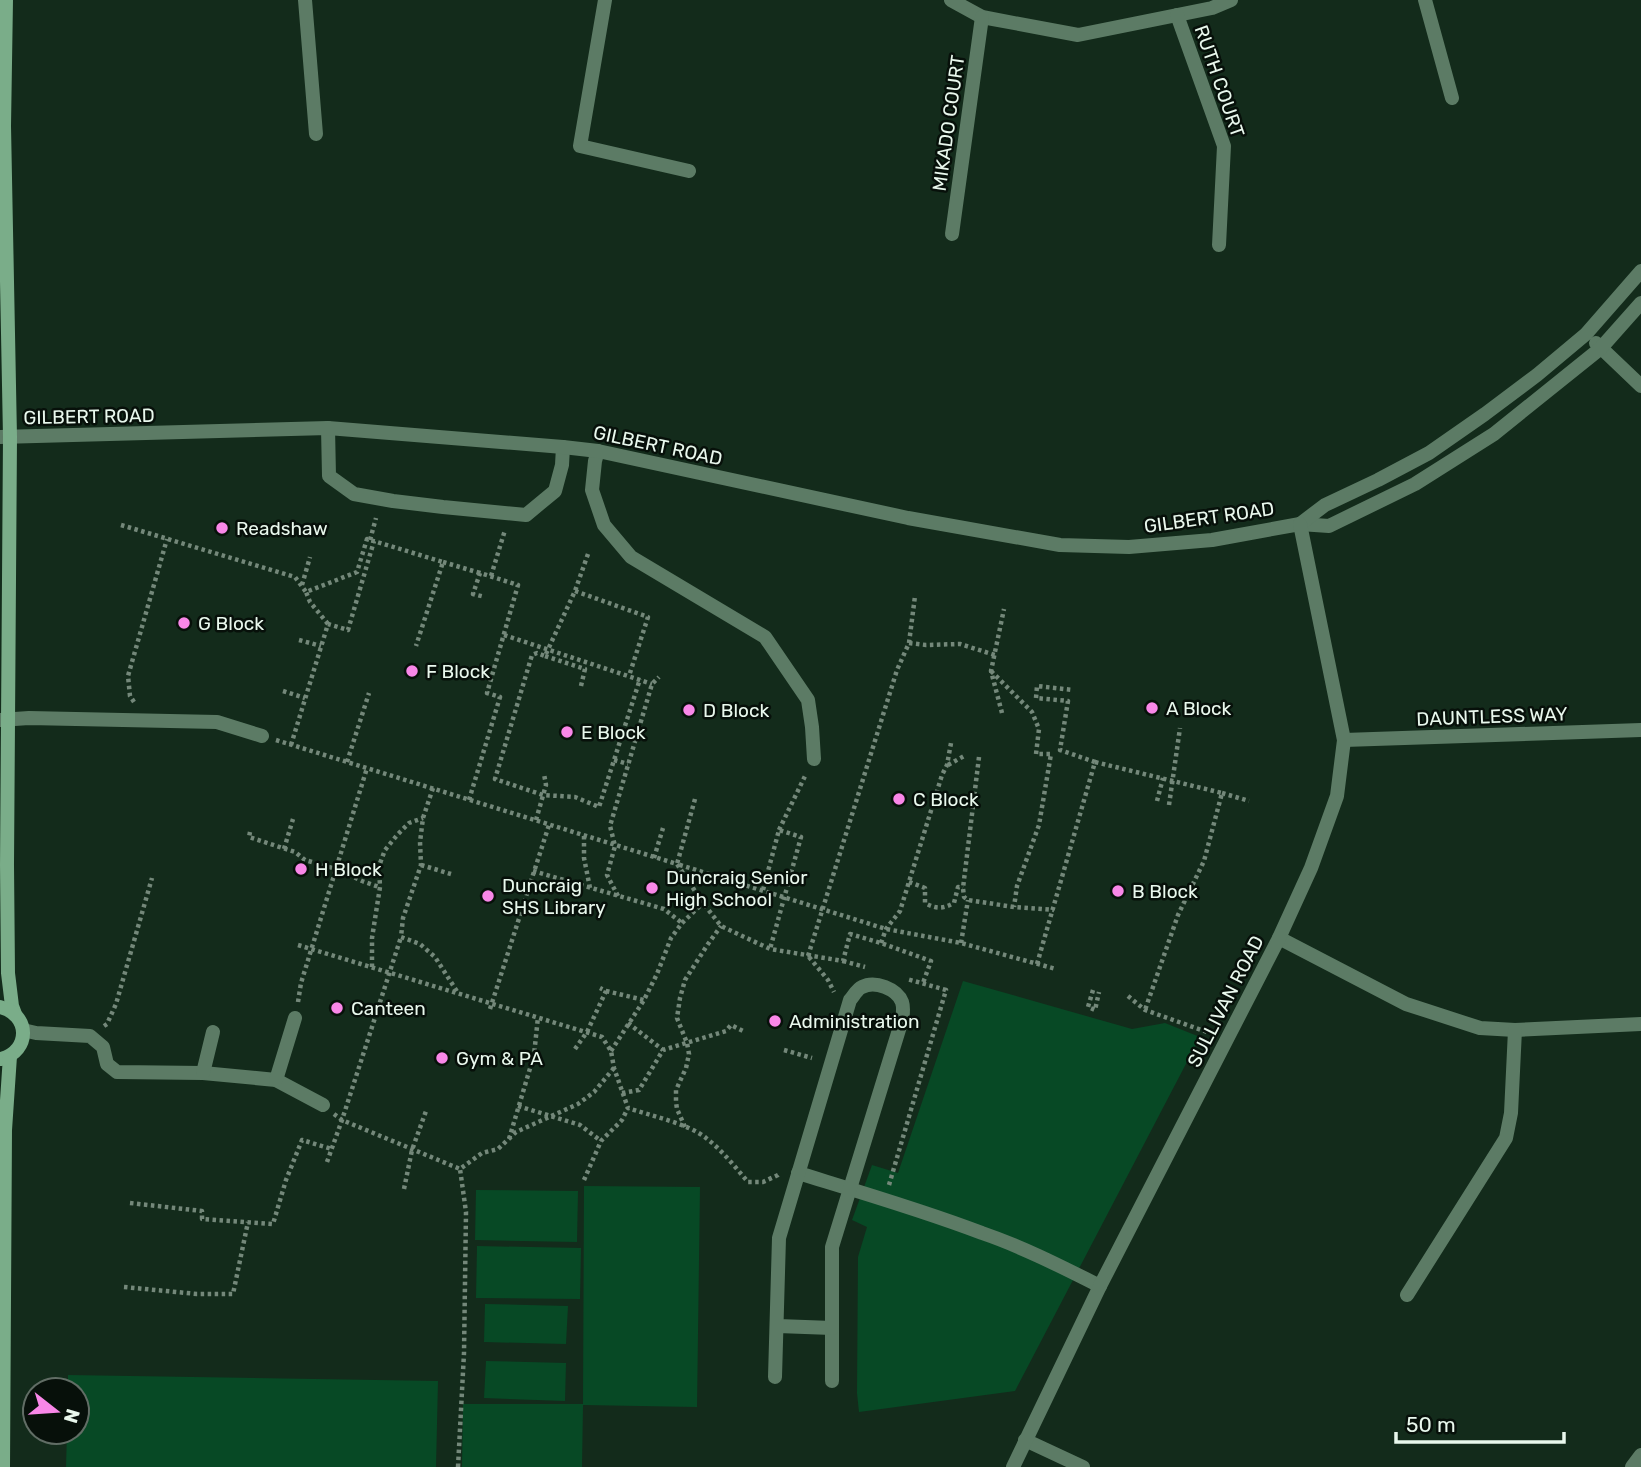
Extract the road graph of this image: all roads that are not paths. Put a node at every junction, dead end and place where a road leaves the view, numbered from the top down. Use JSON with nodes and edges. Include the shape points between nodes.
{"nodes":[{"id":1,"x":6,"y":0,"type":"edge"},
{"id":2,"x":305,"y":0,"type":"edge"},
{"id":3,"x":605,"y":0,"type":"edge"},
{"id":4,"x":951,"y":0,"type":"edge"},
{"id":5,"x":1231,"y":0,"type":"edge"},
{"id":6,"x":1425,"y":0,"type":"edge"},
{"id":7,"x":1177,"y":15,"type":"junction"},
{"id":8,"x":982,"y":17,"type":"junction"},
{"id":9,"x":1452,"y":98,"type":"dead end"},
{"id":10,"x":316,"y":134,"type":"dead end"},
{"id":11,"x":689,"y":171,"type":"dead end"},
{"id":12,"x":952,"y":234,"type":"dead end"},
{"id":13,"x":1219,"y":244,"type":"dead end"},
{"id":14,"x":1641,"y":271,"type":"edge"},
{"id":15,"x":1641,"y":303,"type":"edge"},
{"id":16,"x":1586,"y":334,"type":"junction"},
{"id":17,"x":1601,"y":348,"type":"junction"},
{"id":18,"x":1641,"y":386,"type":"edge"},
{"id":19,"x":328,"y":428,"type":"junction"},
{"id":20,"x":5,"y":437,"type":"edge"},
{"id":21,"x":563,"y":447,"type":"junction"},
{"id":22,"x":598,"y":451,"type":"junction"},
{"id":23,"x":1300,"y":524,"type":"junction"},
{"id":24,"x":4,"y":720,"type":"edge"},
{"id":25,"x":1641,"y":730,"type":"edge"},
{"id":26,"x":262,"y":736,"type":"road end"},
{"id":27,"x":1344,"y":740,"type":"junction"},
{"id":28,"x":814,"y":759,"type":"road end"},
{"id":29,"x":1279,"y":937,"type":"junction"},
{"id":30,"x":0,"y":1007,"type":"edge"},
{"id":31,"x":15,"y":1013,"type":"junction"},
{"id":32,"x":295,"y":1017,"type":"road end"},
{"id":33,"x":1641,"y":1024,"type":"edge"},
{"id":34,"x":23,"y":1030,"type":"junction"},
{"id":35,"x":1515,"y":1030,"type":"junction"},
{"id":36,"x":213,"y":1032,"type":"dead end"},
{"id":37,"x":5,"y":1058,"type":"edge"},
{"id":38,"x":203,"y":1073,"type":"junction"},
{"id":39,"x":276,"y":1080,"type":"junction"},
{"id":40,"x":323,"y":1105,"type":"road end"},
{"id":41,"x":798,"y":1173,"type":"junction"},
{"id":42,"x":849,"y":1189,"type":"junction"},
{"id":43,"x":1100,"y":1286,"type":"junction"},
{"id":44,"x":1408,"y":1295,"type":"dead end"},
{"id":45,"x":778,"y":1326,"type":"junction"},
{"id":46,"x":832,"y":1328,"type":"junction"},
{"id":47,"x":775,"y":1377,"type":"dead end"},
{"id":48,"x":832,"y":1381,"type":"dead end"},
{"id":49,"x":1025,"y":1440,"type":"junction"},
{"id":50,"x":1641,"y":1455,"type":"edge"},
{"id":51,"x":3,"y":1467,"type":"edge"},
{"id":52,"x":1013,"y":1467,"type":"edge"},
{"id":53,"x":1083,"y":1467,"type":"edge"},
{"id":54,"x":1632,"y":1467,"type":"edge"}],
"edges":[{"from":1,"to":20,"type":"street"},
{"from":2,"to":10,"type":"street"},
{"from":3,"to":11,"type":"street","via":[[580,146]]},
{"from":4,"to":8,"type":"street"},
{"from":5,"to":7,"type":"street"},
{"from":6,"to":9,"type":"street"},
{"from":7,"to":8,"type":"street","via":[[1078,35]]},
{"from":7,"to":13,"type":"street","name":"RUTH COURT","via":[[1224,146]]},
{"from":8,"to":12,"type":"street","name":"MIKADO COURT"},
{"from":14,"to":16,"type":"street","name":"GILBERT ROAD"},
{"from":15,"to":17,"type":"street","name":"GILBERT ROAD"},
{"from":16,"to":17,"type":"street"},
{"from":16,"to":23,"type":"street","name":"GILBERT ROAD","via":[[1429,453],[1325,505]]},
{"from":17,"to":18,"type":"street"},
{"from":17,"to":23,"type":"street","name":"GILBERT ROAD","via":[[1494,433],[1415,484],[1329,526]]},
{"from":19,"to":20,"type":"street","name":"GILBERT ROAD"},
{"from":19,"to":21,"type":"street","name":"GILBERT ROAD"},
{"from":19,"to":21,"type":"street","via":[[329,476],[354,494],[526,514],[555,491]]},
{"from":20,"to":24,"type":"street"},
{"from":21,"to":22,"type":"street","name":"GILBERT ROAD"},
{"from":22,"to":23,"type":"street","name":"GILBERT ROAD","via":[[908,518],[1060,545],[1129,547],[1212,540]]},
{"from":22,"to":28,"type":"street","via":[[592,490],[604,525],[631,557],[765,637],[808,700]]},
{"from":23,"to":27,"type":"street","name":"SULLIVAN ROAD"},
{"from":24,"to":26,"type":"street","via":[[217,723]]},
{"from":24,"to":31,"type":"street","via":[[8,973]]},
{"from":25,"to":27,"type":"street","name":"DAUNTLESS WAY"},
{"from":27,"to":29,"type":"street","name":"SULLIVAN ROAD","via":[[1337,796]]},
{"from":29,"to":35,"type":"street","via":[[1406,1004],[1480,1028]]},
{"from":29,"to":43,"type":"street","name":"SULLIVAN ROAD"},
{"from":30,"to":31,"type":"street"},
{"from":31,"to":34,"type":"street"},
{"from":32,"to":39,"type":"street"},
{"from":33,"to":35,"type":"street"},
{"from":34,"to":37,"type":"street","via":[[20,1045]]},
{"from":34,"to":38,"type":"street","via":[[90,1036],[103,1047],[107,1064],[117,1072]]},
{"from":35,"to":44,"type":"street","via":[[1506,1138]]},
{"from":36,"to":38,"type":"street"},
{"from":37,"to":51,"type":"street"},
{"from":38,"to":39,"type":"street"},
{"from":39,"to":40,"type":"street"},
{"from":41,"to":42,"type":"street"},
{"from":41,"to":42,"type":"street","via":[[850,1000],[862,987],[888,987],[904,1006]]},
{"from":41,"to":45,"type":"street","via":[[779,1238]]},
{"from":42,"to":43,"type":"street","via":[[985,1233]]},
{"from":42,"to":46,"type":"street","via":[[832,1247]]},
{"from":43,"to":49,"type":"street","name":"SULLIVAN ROAD"},
{"from":45,"to":46,"type":"street"},
{"from":45,"to":47,"type":"street"},
{"from":46,"to":48,"type":"street"},
{"from":49,"to":52,"type":"street","name":"SULLIVAN ROAD"},
{"from":49,"to":53,"type":"street"},
{"from":50,"to":54,"type":"street"}]}
